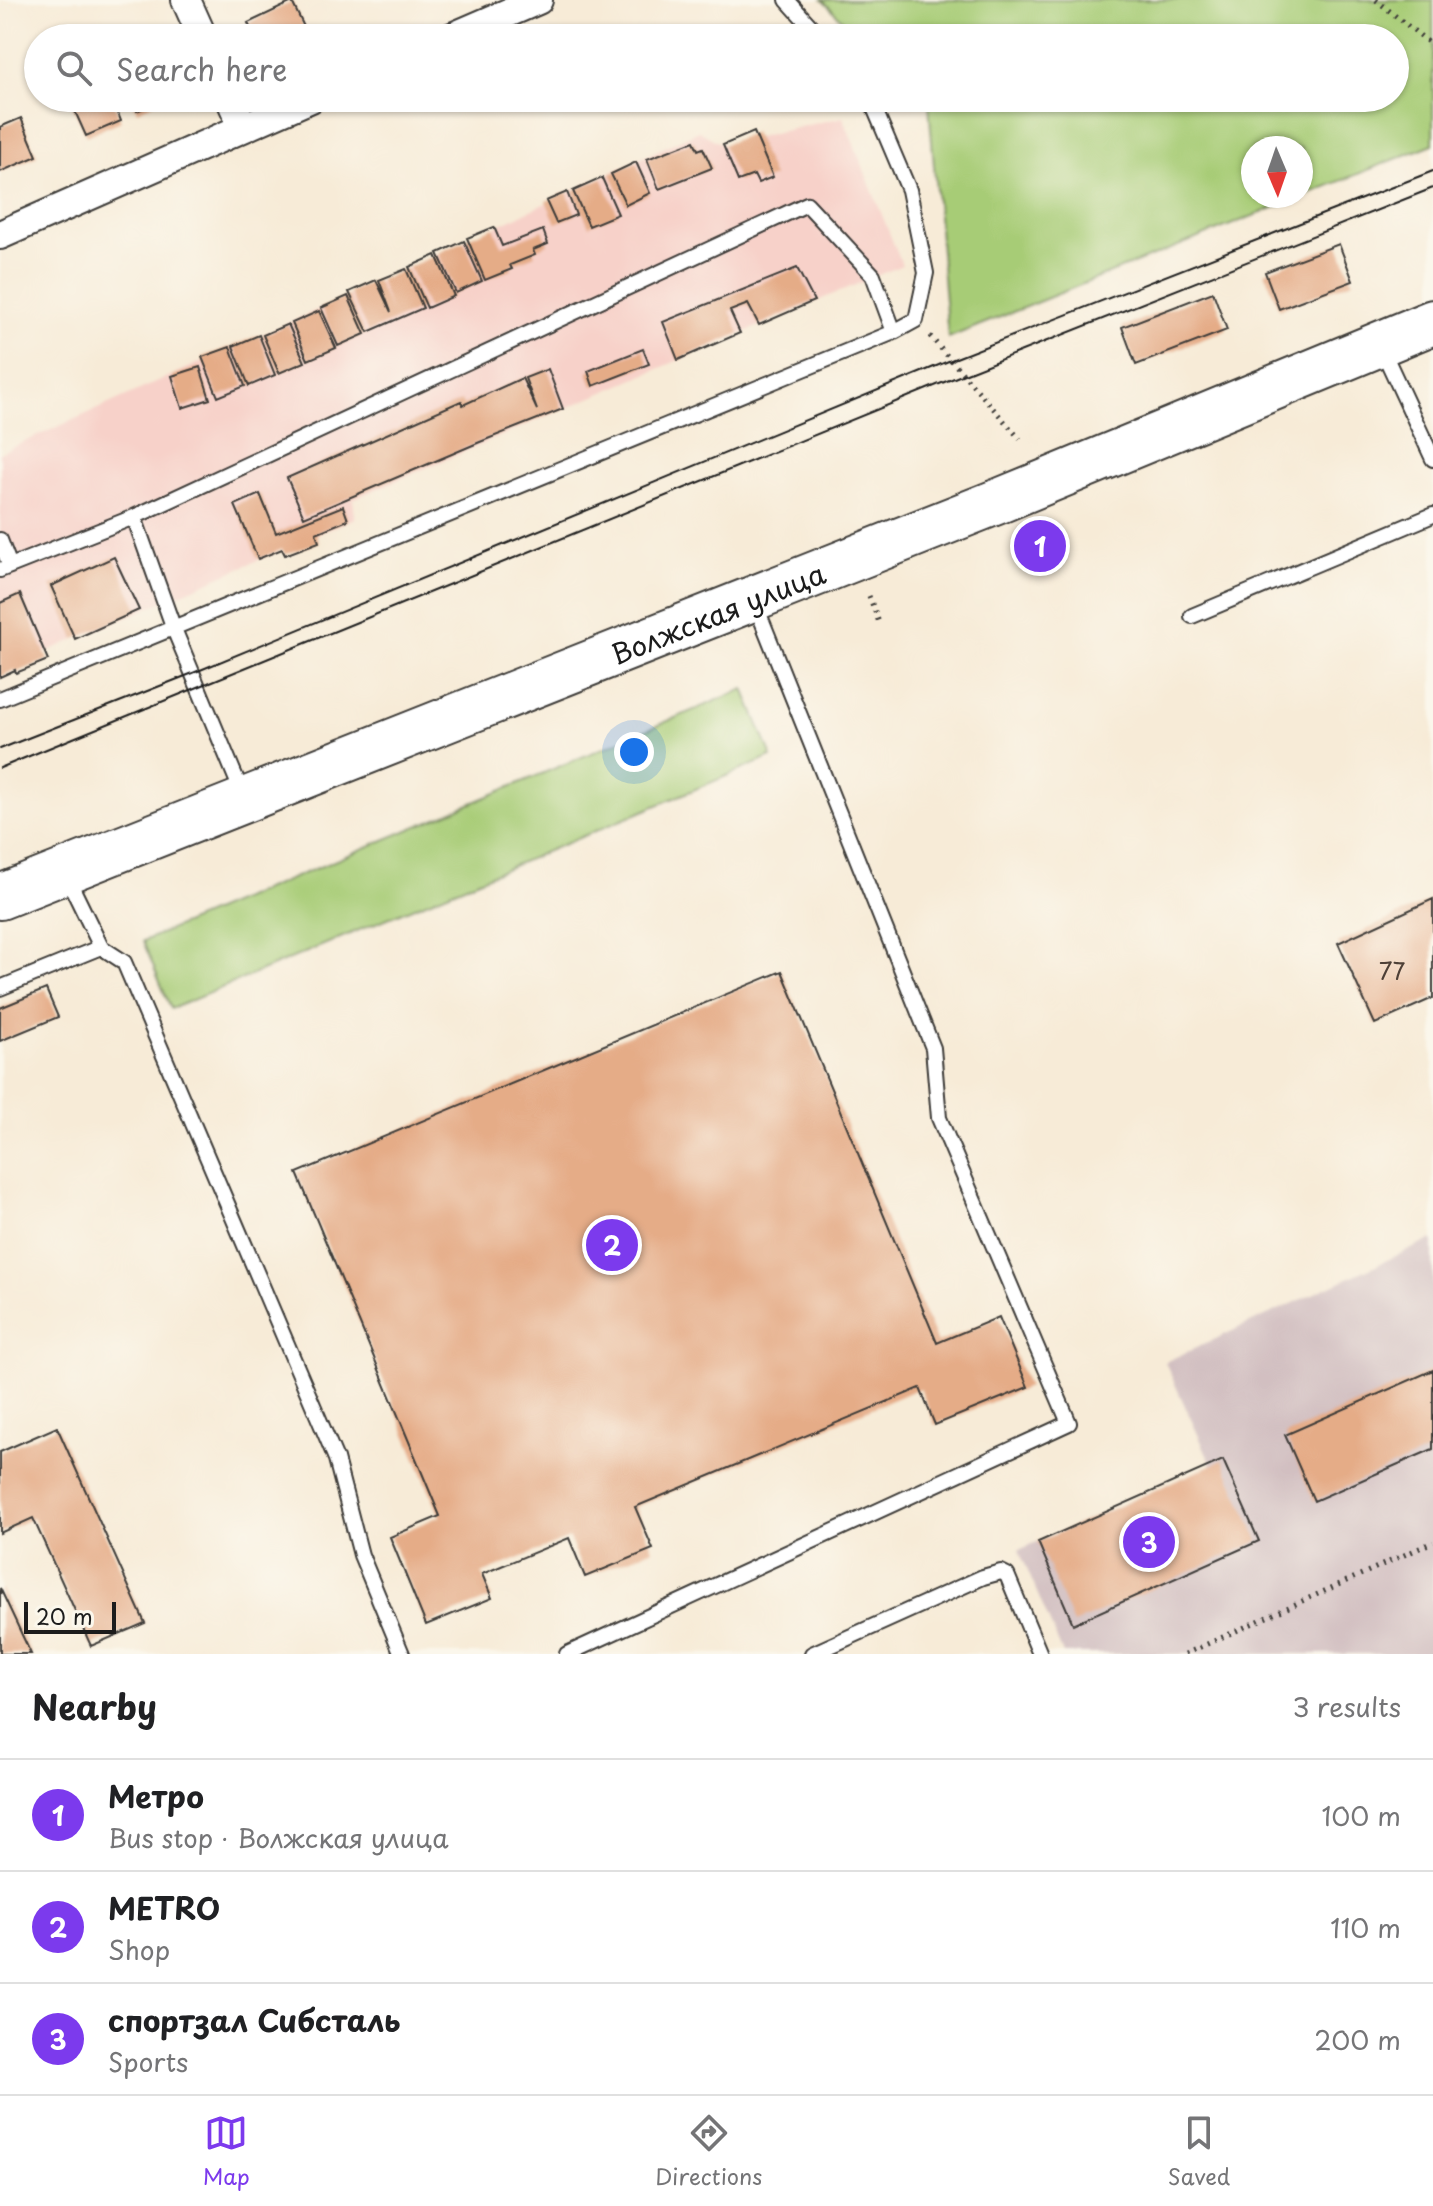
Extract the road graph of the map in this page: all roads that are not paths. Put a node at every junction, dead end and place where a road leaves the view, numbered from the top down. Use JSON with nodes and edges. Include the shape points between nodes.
{"nodes":[{"id":1,"x":186,"y":0,"type":"edge"},
{"id":2,"x":538,"y":0,"type":"edge"},
{"id":3,"x":787,"y":0,"type":"edge"},
{"id":4,"x":197,"y":24,"type":"edge"},
{"id":5,"x":482,"y":24,"type":"edge"},
{"id":6,"x":808,"y":24,"type":"edge"},
{"id":7,"x":236,"y":112,"type":"edge"},
{"id":8,"x":278,"y":112,"type":"edge"},
{"id":9,"x":876,"y":112,"type":"edge"},
{"id":10,"x":243,"y":127,"type":"junction"},
{"id":11,"x":0,"y":235,"type":"edge"},
{"id":12,"x":1433,"y":322,"type":"edge"},
{"id":13,"x":894,"y":332,"type":"junction"},
{"id":14,"x":1379,"y":344,"type":"junction"},
{"id":15,"x":1433,"y":459,"type":"edge"},
{"id":16,"x":1433,"y":515,"type":"edge"},
{"id":17,"x":134,"y":517,"type":"junction"},
{"id":18,"x":0,"y":540,"type":"edge"},
{"id":19,"x":5,"y":568,"type":"edge"},
{"id":20,"x":753,"y":597,"type":"junction"},
{"id":21,"x":1192,"y":616,"type":"dead end"},
{"id":22,"x":174,"y":629,"type":"junction"},
{"id":23,"x":0,"y":699,"type":"edge"},
{"id":24,"x":244,"y":799,"type":"junction"},
{"id":25,"x":65,"y":871,"type":"junction"},
{"id":26,"x":0,"y":897,"type":"edge"},
{"id":27,"x":101,"y":947,"type":"junction"},
{"id":28,"x":0,"y":988,"type":"edge"},
{"id":29,"x":402,"y":1654,"type":"edge"},
{"id":30,"x":567,"y":1654,"type":"edge"},
{"id":31,"x":812,"y":1654,"type":"edge"},
{"id":32,"x":1040,"y":1654,"type":"edge"}],
"edges":[{"from":1,"to":4,"type":"street"},
{"from":2,"to":5,"type":"street"},
{"from":3,"to":6,"type":"lane"},
{"from":7,"to":10,"type":"street"},
{"from":8,"to":10,"type":"street"},
{"from":9,"to":13,"type":"lane","via":[[909,190],[926,273],[916,320]]},
{"from":10,"to":11,"type":"street"},
{"from":12,"to":14,"type":"main road","name":"Волжская улица"},
{"from":13,"to":17,"type":"lane","via":[[873,275],[807,204]]},
{"from":13,"to":22,"type":"lane"},
{"from":14,"to":15,"type":"lane"},
{"from":14,"to":20,"type":"main road","name":"Волжская улица"},
{"from":16,"to":21,"type":"lane"},
{"from":17,"to":19,"type":"lane"},
{"from":17,"to":22,"type":"lane"},
{"from":18,"to":19,"type":"lane"},
{"from":20,"to":24,"type":"main road","name":"Волжская улица"},
{"from":20,"to":30,"type":"lane","via":[[933,1048],[939,1118],[1069,1423]]},
{"from":22,"to":23,"type":"lane"},
{"from":22,"to":24,"type":"lane"},
{"from":24,"to":25,"type":"main road","name":"Волжская улица"},
{"from":25,"to":26,"type":"main road","name":"Волжская улица"},
{"from":25,"to":27,"type":"lane"},
{"from":27,"to":28,"type":"lane"},
{"from":27,"to":29,"type":"lane","via":[[124,962],[212,1164],[336,1459],[361,1555]]},
{"from":31,"to":32,"type":"lane","via":[[1001,1572],[1007,1575]]}]}
